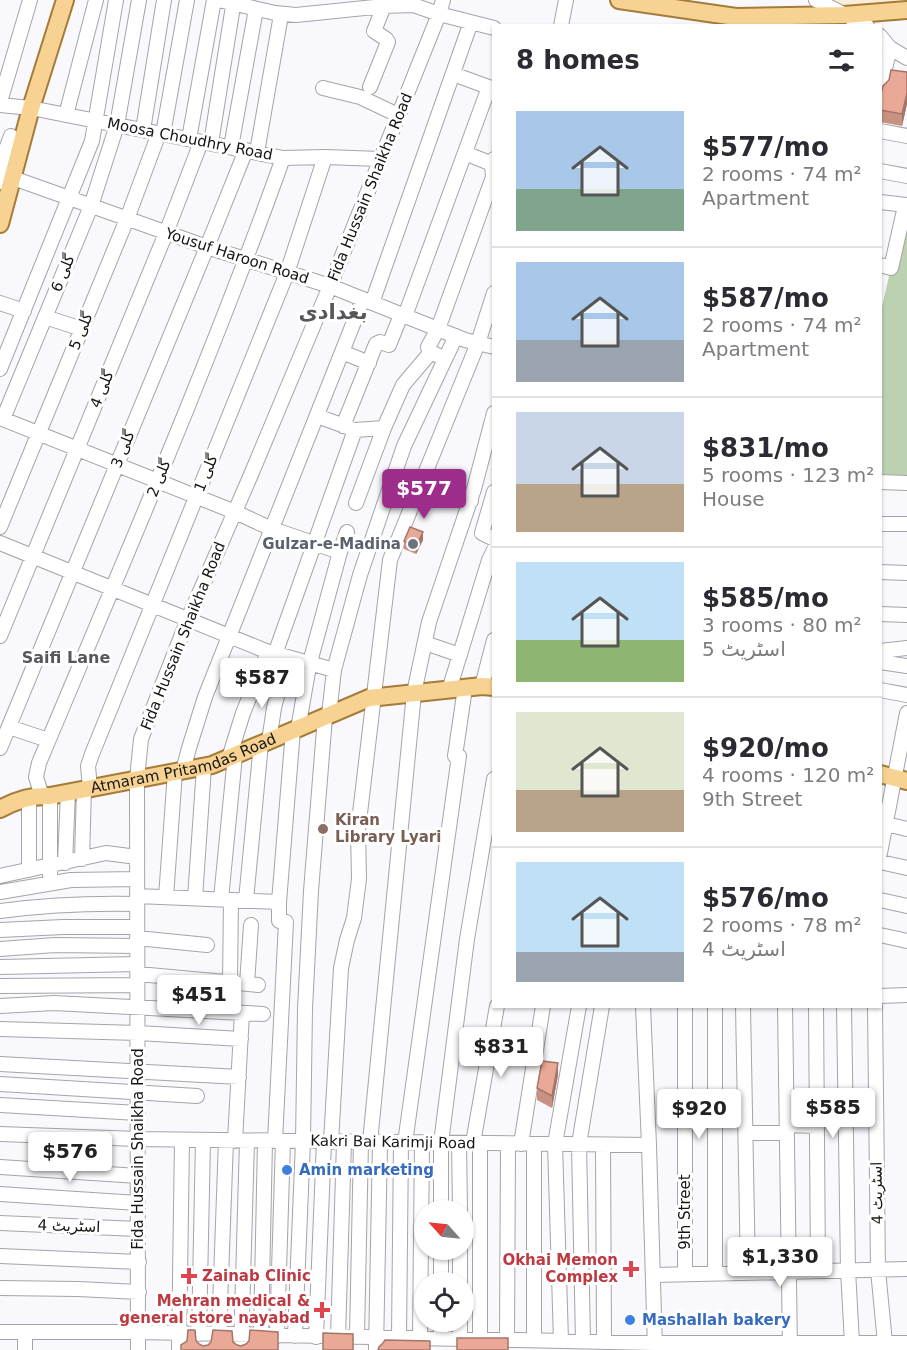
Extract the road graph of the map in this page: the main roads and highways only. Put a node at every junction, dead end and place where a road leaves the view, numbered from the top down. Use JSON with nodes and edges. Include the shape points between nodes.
{"nodes":[{"id":1,"x":65,"y":0,"type":"edge"},
{"id":2,"x":619,"y":0,"type":"edge"},
{"id":3,"x":907,"y":10,"type":"edge"},
{"id":4,"x":734,"y":21,"type":"edge"},
{"id":5,"x":7,"y":158,"type":"edge"},
{"id":6,"x":6,"y":180,"type":"edge"},
{"id":7,"x":0,"y":224,"type":"edge"},
{"id":8,"x":488,"y":686,"type":"edge"},
{"id":9,"x":4,"y":804,"type":"edge"}],
"edges":[{"from":1,"to":5,"type":"main road","via":[[31,108]]},
{"from":2,"to":4,"type":"main road"},
{"from":3,"to":4,"type":"main road"},
{"from":5,"to":6,"type":"main road"},
{"from":6,"to":7,"type":"main road"},
{"from":8,"to":9,"type":"main road","name":"Atmaram Pritamdas Road","via":[[373,697],[212,765]]}]}
